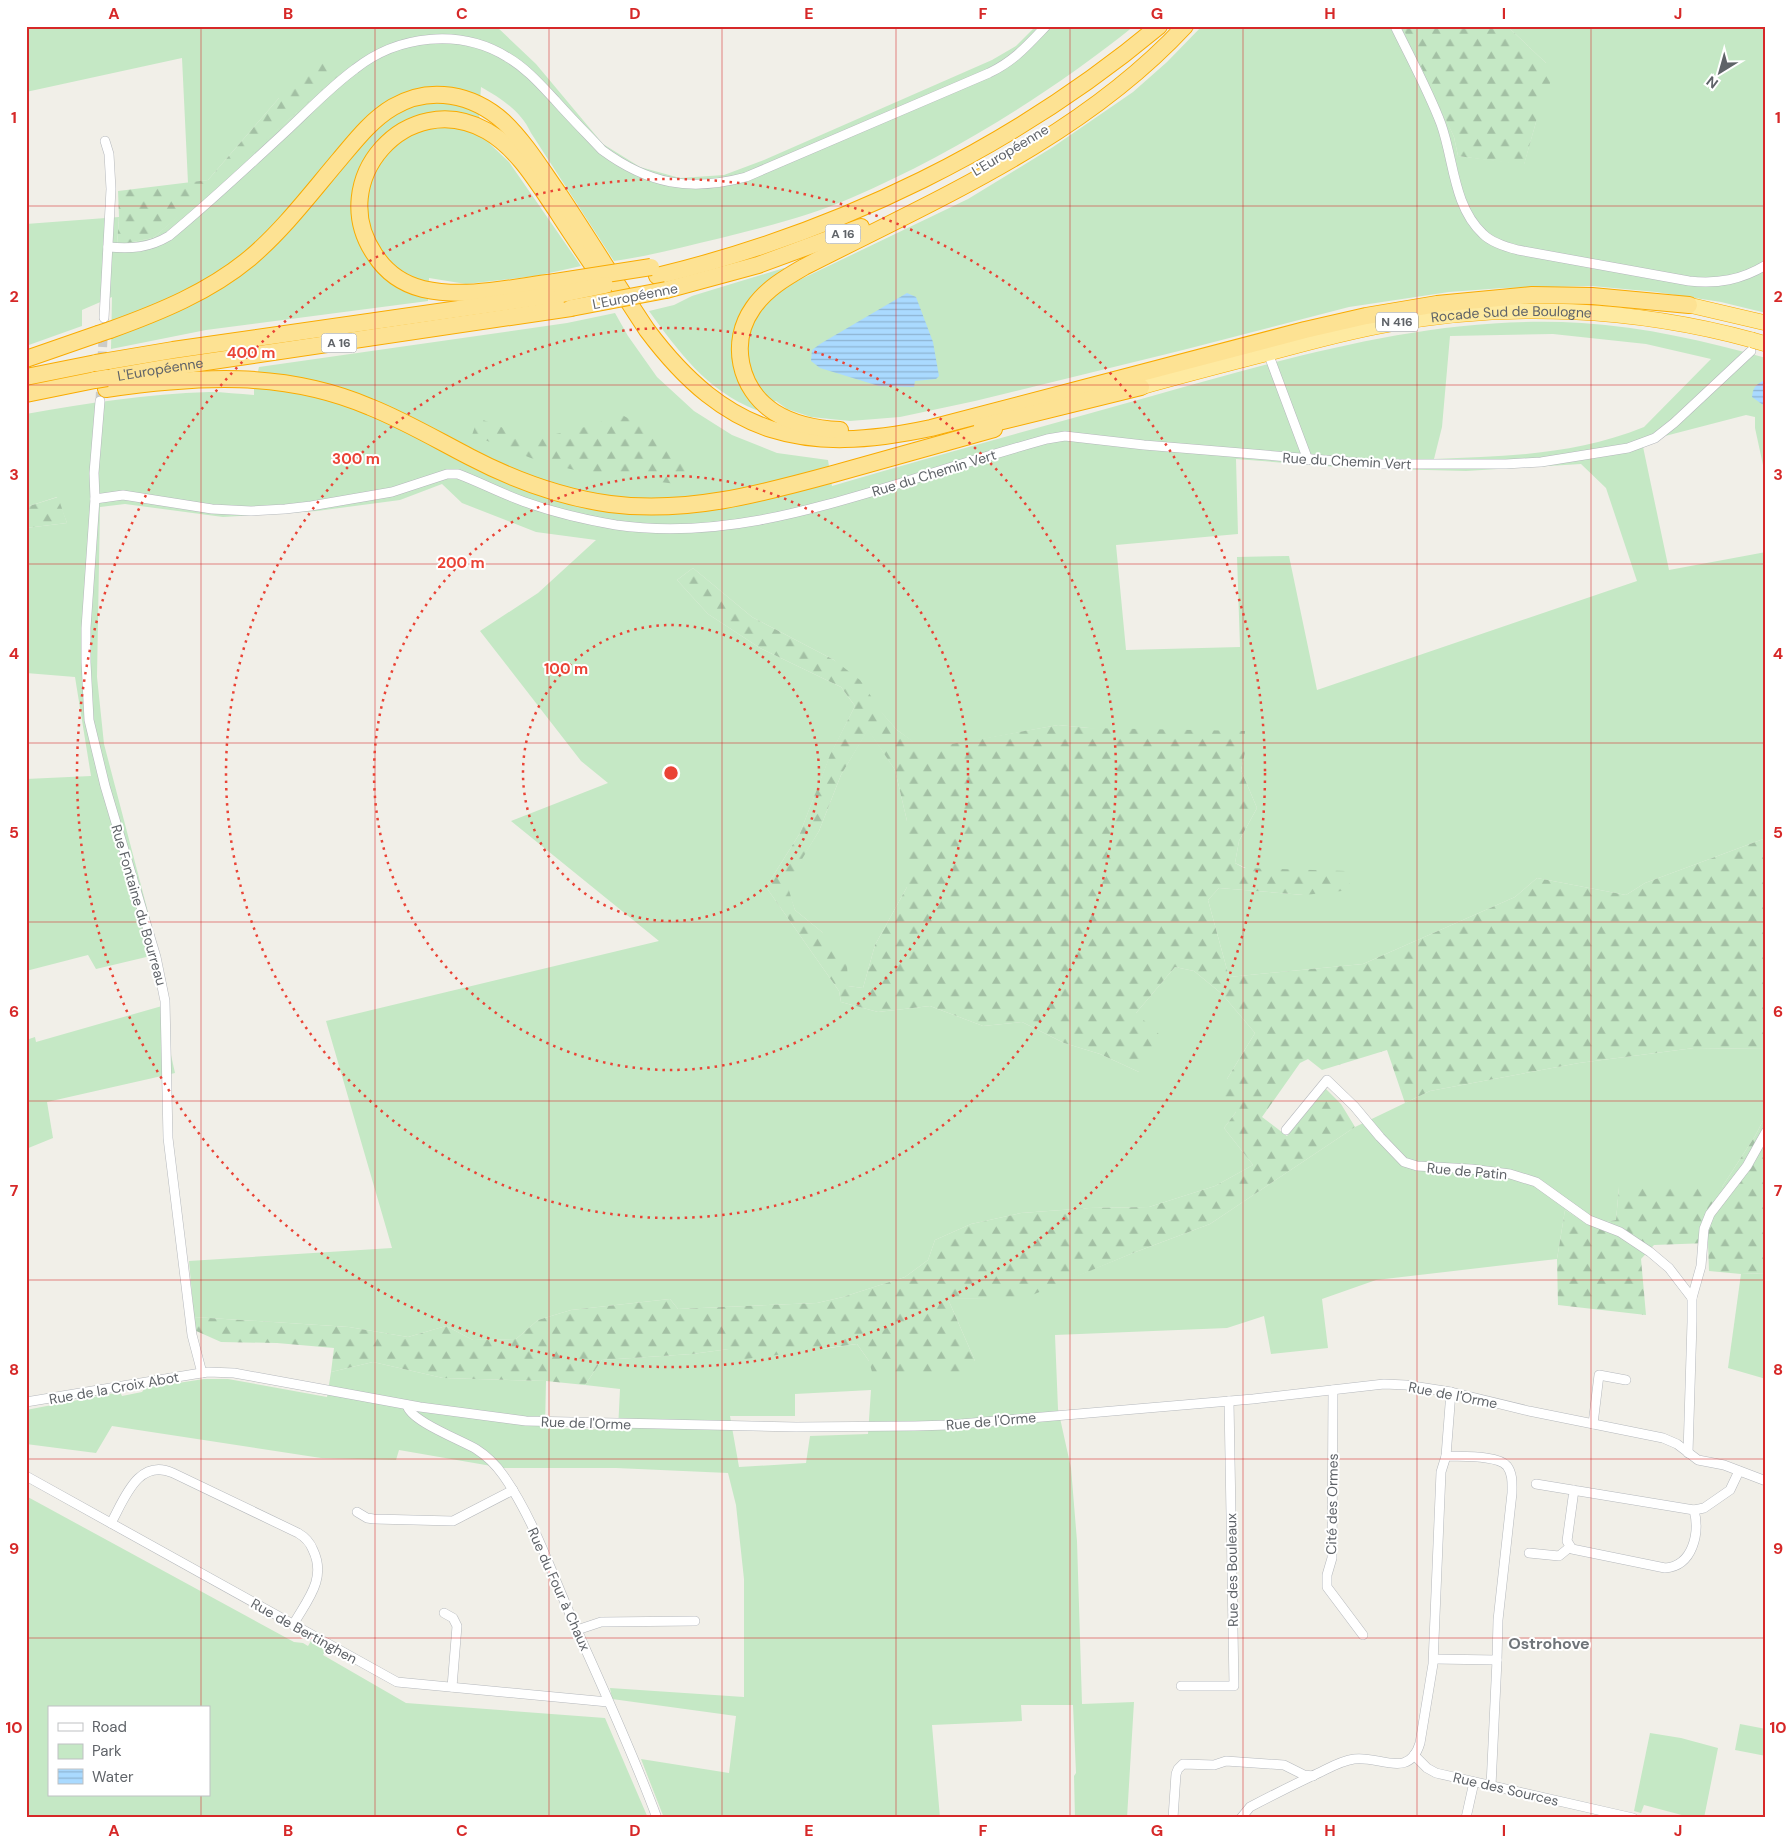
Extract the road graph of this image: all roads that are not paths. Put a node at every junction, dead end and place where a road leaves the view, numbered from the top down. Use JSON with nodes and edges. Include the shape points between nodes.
{"nodes":[{"id":1,"x":1046,"y":26,"type":"edge"},
{"id":2,"x":1159,"y":26,"type":"edge"},
{"id":3,"x":1181,"y":26,"type":"edge"},
{"id":4,"x":1186,"y":26,"type":"edge"},
{"id":5,"x":1395,"y":26,"type":"edge"},
{"id":6,"x":105,"y":141,"type":"dead end"},
{"id":7,"x":108,"y":247,"type":"junction"},
{"id":8,"x":1766,"y":265,"type":"edge"},
{"id":9,"x":559,"y":288,"type":"junction"},
{"id":10,"x":1689,"y":305,"type":"joint"},
{"id":11,"x":1766,"y":323,"type":"edge"},
{"id":12,"x":104,"y":327,"type":"junction"},
{"id":13,"x":1756,"y":345,"type":"edge"},
{"id":14,"x":1268,"y":353,"type":"junction"},
{"id":15,"x":26,"y":359,"type":"edge"},
{"id":16,"x":26,"y":377,"type":"edge"},
{"id":17,"x":1141,"y":386,"type":"joint"},
{"id":18,"x":101,"y":388,"type":"junction"},
{"id":19,"x":26,"y":394,"type":"edge"},
{"id":20,"x":1047,"y":397,"type":"junction"},
{"id":21,"x":1089,"y":400,"type":"junction"},
{"id":22,"x":26,"y":403,"type":"edge"},
{"id":23,"x":1308,"y":460,"type":"junction"},
{"id":24,"x":95,"y":499,"type":"junction"},
{"id":25,"x":1286,"y":1130,"type":"dead end"},
{"id":26,"x":1766,"y":1132,"type":"edge"},
{"id":27,"x":1692,"y":1298,"type":"junction"},
{"id":28,"x":202,"y":1373,"type":"junction"},
{"id":29,"x":1626,"y":1380,"type":"dead end"},
{"id":30,"x":1333,"y":1390,"type":"junction"},
{"id":31,"x":1451,"y":1392,"type":"junction"},
{"id":32,"x":1229,"y":1401,"type":"junction"},
{"id":33,"x":26,"y":1402,"type":"edge"},
{"id":34,"x":408,"y":1405,"type":"junction"},
{"id":35,"x":1593,"y":1424,"type":"junction"},
{"id":36,"x":1688,"y":1454,"type":"junction"},
{"id":37,"x":1446,"y":1456,"type":"junction"},
{"id":38,"x":1739,"y":1471,"type":"junction"},
{"id":39,"x":26,"y":1476,"type":"edge"},
{"id":40,"x":1766,"y":1482,"type":"edge"},
{"id":41,"x":1536,"y":1484,"type":"dead end"},
{"id":42,"x":513,"y":1490,"type":"junction"},
{"id":43,"x":1574,"y":1490,"type":"junction"},
{"id":44,"x":1694,"y":1510,"type":"junction"},
{"id":45,"x":357,"y":1512,"type":"dead end"},
{"id":46,"x":111,"y":1524,"type":"junction"},
{"id":47,"x":1570,"y":1547,"type":"junction"},
{"id":48,"x":1529,"y":1553,"type":"dead end"},
{"id":49,"x":444,"y":1613,"type":"dead end"},
{"id":50,"x":695,"y":1621,"type":"dead end"},
{"id":51,"x":293,"y":1624,"type":"junction"},
{"id":52,"x":577,"y":1630,"type":"junction"},
{"id":53,"x":1363,"y":1635,"type":"dead end"},
{"id":54,"x":1434,"y":1659,"type":"junction"},
{"id":55,"x":1496,"y":1660,"type":"junction"},
{"id":56,"x":1180,"y":1686,"type":"dead end"},
{"id":57,"x":452,"y":1688,"type":"junction"},
{"id":58,"x":608,"y":1702,"type":"junction"},
{"id":59,"x":1414,"y":1755,"type":"junction"},
{"id":60,"x":1313,"y":1776,"type":"junction"},
{"id":61,"x":1474,"y":1782,"type":"junction"},
{"id":62,"x":1491,"y":1786,"type":"junction"},
{"id":63,"x":657,"y":1818,"type":"edge"},
{"id":64,"x":1173,"y":1818,"type":"edge"},
{"id":65,"x":1241,"y":1818,"type":"edge"},
{"id":66,"x":1466,"y":1818,"type":"edge"},
{"id":67,"x":1633,"y":1818,"type":"edge"}],
"edges":[{"from":1,"to":7,"type":"street","via":[[1004,66],[746,177],[692,185],[662,181],[614,159],[521,66],[494,50],[459,39],[407,43],[355,68],[169,236],[140,248]]},
{"from":2,"to":9,"type":"highway","name":"L'Européenne","number":"A 16","bridge":true,"via":[[1070,93],[1006,134],[919,182],[842,217],[654,271]]},
{"from":3,"to":18,"type":"highway","name":"L'Européenne","number":"A 16","bridge":true,"via":[[1132,68],[1009,152],[931,194],[806,249],[666,290],[571,308],[165,368]]},
{"from":4,"to":20,"type":"highway","via":[[1108,97],[1026,152],[784,279],[753,308],[741,332],[740,359],[754,393],[774,411],[802,424],[834,430],[887,426]]},
{"from":5,"to":8,"type":"street","via":[[1441,124],[1465,208],[1484,235],[1505,247],[1518,250],[1704,283],[1740,278]]},
{"from":6,"to":7,"type":"street","via":[[111,174]]},
{"from":7,"to":12,"type":"street"},
{"from":9,"to":16,"type":"highway","name":"L'Européenne","number":"A 16","via":[[190,347]]},
{"from":9,"to":21,"type":"highway","via":[[450,292],[424,289],[397,277],[371,250],[361,222],[360,190],[375,155],[403,130],[436,120],[475,125],[499,140],[530,173],[630,322],[672,377],[716,414],[770,440],[814,450],[868,450]]},
{"from":10,"to":11,"type":"highway"},
{"from":10,"to":20,"type":"highway","via":[[1592,296],[1532,295],[1437,304],[1305,330]]},
{"from":12,"to":15,"type":"highway"},
{"from":12,"to":20,"type":"highway","via":[[147,316],[185,300],[237,268],[274,236],[372,123],[404,102],[443,94],[478,103],[506,124],[548,178],[664,352],[701,390],[744,418],[776,431],[807,438],[870,439],[931,428]]},
{"from":13,"to":14,"type":"highway","name":"Rocade Sud de Boulogne","number":"N 416","via":[[1697,327],[1630,316],[1519,311],[1389,324]]},
{"from":13,"to":23,"type":"street","name":"Rue du Chemin Vert","via":[[1665,431],[1628,448],[1574,458],[1506,464],[1374,464]]},
{"from":14,"to":17,"type":"highway","name":"Rocade Sud de Boulogne","number":"N 416"},
{"from":14,"to":23,"type":"street"},
{"from":17,"to":21,"type":"highway"},
{"from":18,"to":19,"type":"highway","name":"L'Européenne","number":"A 16"},
{"from":18,"to":21,"type":"highway","via":[[225,378],[270,380],[311,387],[370,406],[471,458],[536,486],[608,504],[666,507],[727,500],[778,489]]},
{"from":18,"to":22,"type":"highway"},
{"from":18,"to":24,"type":"street","name":"Rue Fontaine du Bourreau"},
{"from":23,"to":24,"type":"street","name":"Rue du Chemin Vert","via":[[1065,436],[794,513],[743,524],[680,530],[624,526],[577,517],[530,504],[458,474],[447,474],[392,492],[285,509],[212,509],[123,495]]},
{"from":24,"to":28,"type":"street","name":"Rue Fontaine du Bourreau","via":[[86,628],[89,720],[166,1001],[168,1138],[192,1335]]},
{"from":25,"to":27,"type":"street","name":"Rue de Patin","via":[[1326,1080],[1404,1162],[1417,1166],[1510,1174],[1536,1182],[1588,1220],[1620,1232],[1650,1252],[1669,1268]]},
{"from":26,"to":27,"type":"street","via":[[1747,1166],[1707,1220],[1701,1266]]},
{"from":27,"to":36,"type":"street"},
{"from":28,"to":33,"type":"street","name":"Rue de la Croix Abot"},
{"from":28,"to":34,"type":"street","name":"Rue de l'Orme","via":[[234,1373]]},
{"from":29,"to":35,"type":"street","via":[[1599,1375]]},
{"from":30,"to":31,"type":"street","name":"Rue de l'Orme","via":[[1394,1384]]},
{"from":30,"to":32,"type":"street","name":"Rue de l'Orme"},
{"from":30,"to":53,"type":"street","name":"Cité des Ormes","via":[[1332,1558],[1326,1583],[1332,1596]]},
{"from":31,"to":35,"type":"street","name":"Rue de l'Orme"},
{"from":31,"to":37,"type":"street"},
{"from":32,"to":34,"type":"street","name":"Rue de l'Orme","via":[[915,1426],[712,1426],[538,1421]]},
{"from":32,"to":56,"type":"street","name":"Rue des Bouleaux","via":[[1234,1686]]},
{"from":34,"to":42,"type":"street","name":"Rue du Four à Chaux","via":[[410,1411],[424,1422],[485,1456]]},
{"from":35,"to":36,"type":"street","name":"Rue de l'Orme","via":[[1663,1438]]},
{"from":36,"to":38,"type":"street","name":"Rue de l'Orme","via":[[1698,1460]]},
{"from":37,"to":54,"type":"street","via":[[1441,1472]]},
{"from":37,"to":55,"type":"street","via":[[1498,1460],[1507,1466],[1512,1483]]},
{"from":38,"to":40,"type":"street","name":"Rue de l'Orme"},
{"from":38,"to":44,"type":"street","via":[[1730,1490],[1704,1508]]},
{"from":39,"to":46,"type":"street","name":"Rue de Bertinghen"},
{"from":41,"to":43,"type":"street"},
{"from":42,"to":45,"type":"street","via":[[453,1521],[374,1519]]},
{"from":42,"to":52,"type":"street","name":"Rue du Four à Chaux"},
{"from":43,"to":44,"type":"street"},
{"from":43,"to":47,"type":"street","via":[[1567,1541]]},
{"from":44,"to":47,"type":"street","via":[[1697,1533],[1692,1549],[1684,1560],[1669,1568],[1576,1551]]},
{"from":46,"to":51,"type":"street","name":"Rue de Bertinghen"},
{"from":46,"to":51,"type":"street","via":[[135,1480],[146,1472],[161,1470],[298,1533],[312,1548],[318,1572],[315,1585]]},
{"from":47,"to":48,"type":"street","via":[[1559,1556]]},
{"from":49,"to":57,"type":"street","via":[[453,1618],[457,1626]]},
{"from":50,"to":52,"type":"street","via":[[601,1622]]},
{"from":51,"to":57,"type":"street","name":"Rue de Bertinghen","via":[[397,1682]]},
{"from":52,"to":58,"type":"street","name":"Rue du Four à Chaux"},
{"from":54,"to":55,"type":"street"},
{"from":54,"to":59,"type":"street","via":[[1420,1742]]},
{"from":55,"to":62,"type":"street"},
{"from":57,"to":58,"type":"street","name":"Rue de Bertinghen"},
{"from":58,"to":63,"type":"street","name":"Rue du Four à Chaux"},
{"from":59,"to":60,"type":"street","via":[[1400,1764],[1353,1759]]},
{"from":59,"to":61,"type":"street","name":"Rue des Sources","via":[[1436,1773]]},
{"from":60,"to":64,"type":"street","via":[[1304,1776],[1284,1765],[1224,1761],[1214,1765],[1183,1764],[1176,1774]]},
{"from":60,"to":65,"type":"street","via":[[1250,1807]]},
{"from":61,"to":62,"type":"street","name":"Rue des Sources"},
{"from":61,"to":66,"type":"street"},
{"from":62,"to":67,"type":"street","name":"Rue des Sources"}]}
